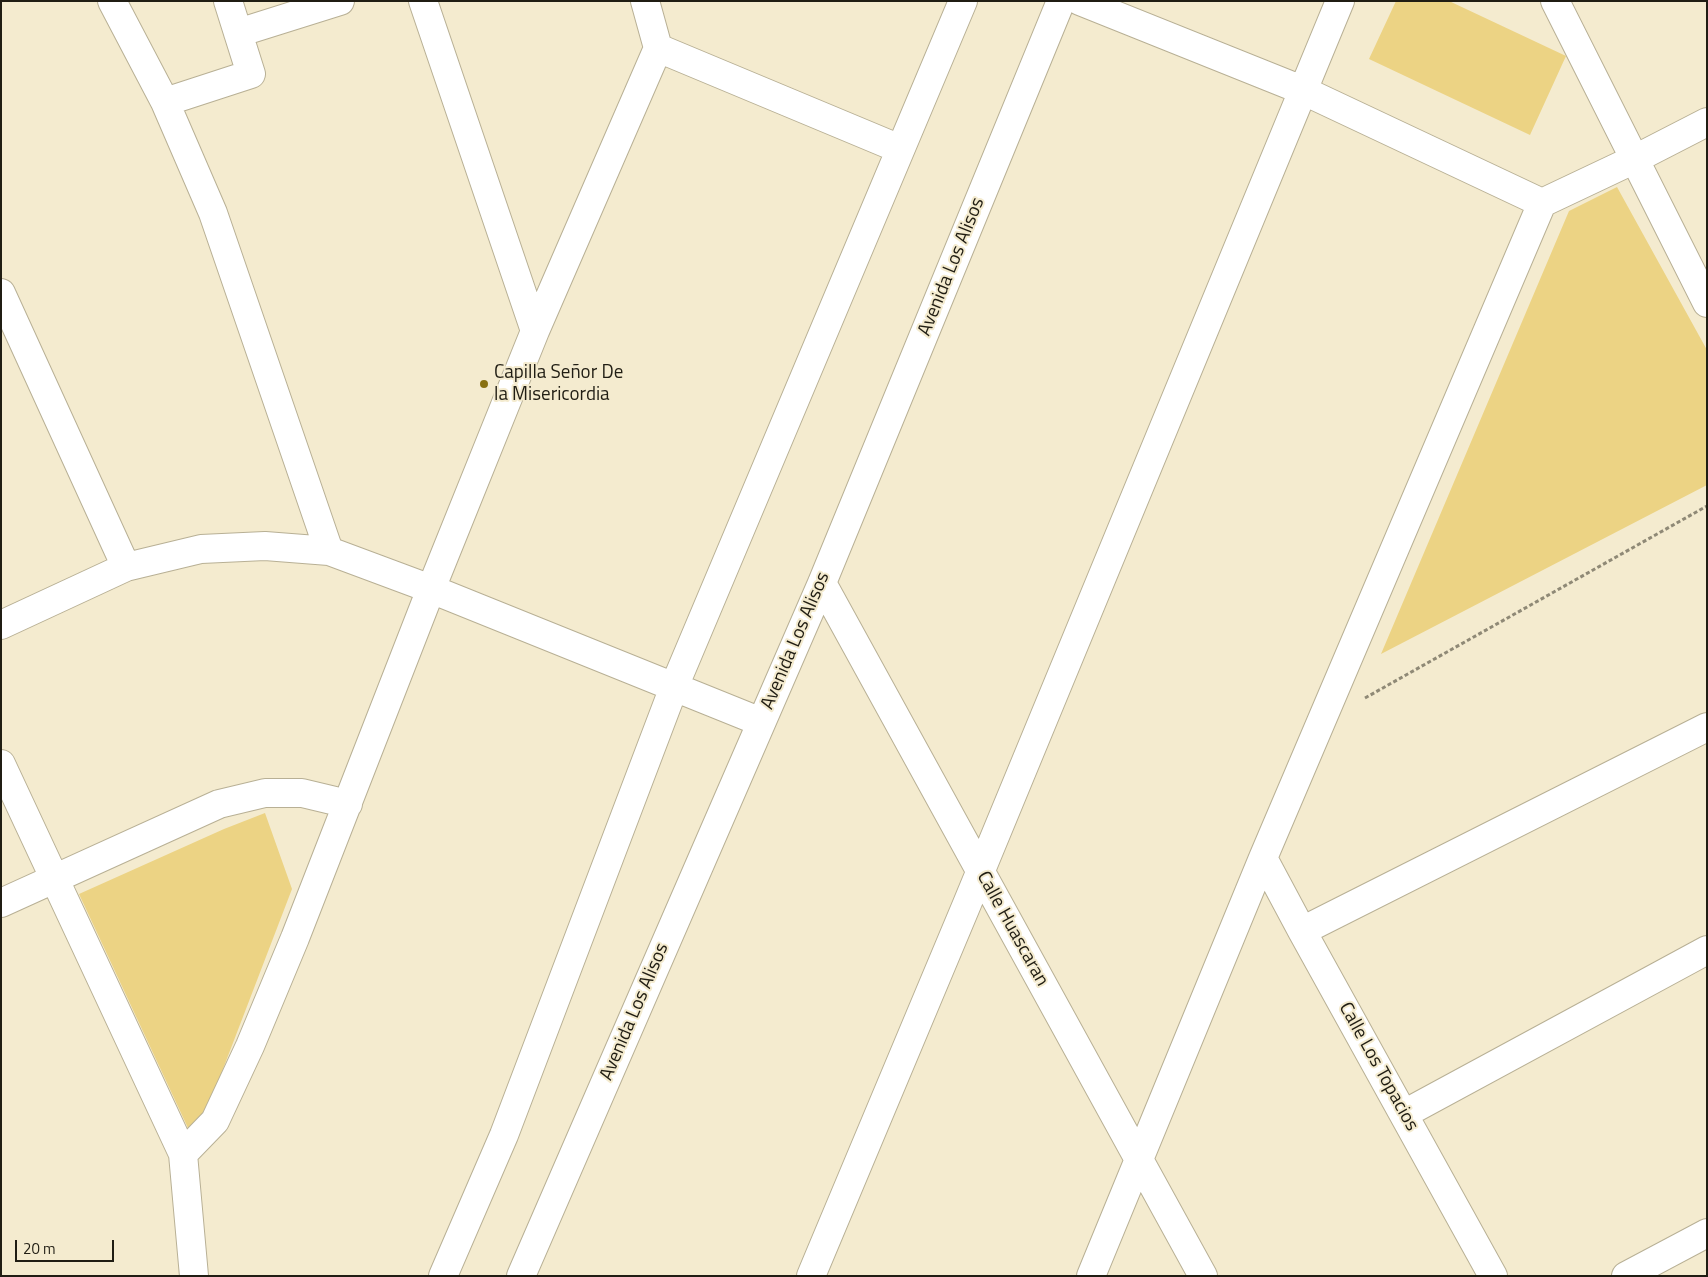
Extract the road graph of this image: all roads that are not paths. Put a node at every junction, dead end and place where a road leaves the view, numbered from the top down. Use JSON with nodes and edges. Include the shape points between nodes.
{"nodes":[{"id":1,"x":112,"y":1,"type":"edge"},
{"id":2,"x":228,"y":1,"type":"edge"},
{"id":3,"x":340,"y":1,"type":"edge"},
{"id":4,"x":423,"y":1,"type":"edge"},
{"id":5,"x":645,"y":1,"type":"edge"},
{"id":6,"x":962,"y":1,"type":"edge"},
{"id":7,"x":1061,"y":1,"type":"edge"},
{"id":8,"x":1080,"y":1,"type":"edge"},
{"id":9,"x":1340,"y":1,"type":"edge"},
{"id":10,"x":1556,"y":1,"type":"edge"},
{"id":11,"x":238,"y":33,"type":"junction"},
{"id":12,"x":658,"y":48,"type":"junction"},
{"id":13,"x":1302,"y":90,"type":"junction"},
{"id":14,"x":165,"y":102,"type":"junction"},
{"id":15,"x":1707,"y":122,"type":"edge"},
{"id":16,"x":900,"y":149,"type":"junction"},
{"id":17,"x":1635,"y":159,"type":"junction"},
{"id":18,"x":1542,"y":203,"type":"junction"},
{"id":19,"x":1,"y":293,"type":"edge"},
{"id":20,"x":1707,"y":303,"type":"edge"},
{"id":21,"x":535,"y":330,"type":"junction"},
{"id":22,"x":329,"y":551,"type":"junction"},
{"id":23,"x":126,"y":567,"type":"junction"},
{"id":24,"x":822,"y":583,"type":"junction"},
{"id":25,"x":431,"y":589,"type":"junction"},
{"id":26,"x":1,"y":625,"type":"edge"},
{"id":27,"x":674,"y":686,"type":"junction"},
{"id":28,"x":762,"y":722,"type":"junction"},
{"id":29,"x":1707,"y":727,"type":"edge"},
{"id":30,"x":1,"y":764,"type":"edge"},
{"id":31,"x":348,"y":804,"type":"junction"},
{"id":32,"x":1264,"y":858,"type":"junction"},
{"id":33,"x":980,"y":871,"type":"junction"},
{"id":34,"x":55,"y":879,"type":"junction"},
{"id":35,"x":1,"y":903,"type":"edge"},
{"id":36,"x":1302,"y":931,"type":"junction"},
{"id":37,"x":1707,"y":950,"type":"edge"},
{"id":38,"x":1404,"y":1114,"type":"junction"},
{"id":39,"x":183,"y":1154,"type":"junction"},
{"id":40,"x":1139,"y":1160,"type":"junction"},
{"id":41,"x":1707,"y":1233,"type":"edge"},
{"id":42,"x":194,"y":1276,"type":"edge"},
{"id":43,"x":443,"y":1276,"type":"edge"},
{"id":44,"x":521,"y":1276,"type":"edge"},
{"id":45,"x":811,"y":1276,"type":"edge"},
{"id":46,"x":1091,"y":1276,"type":"edge"},
{"id":47,"x":1203,"y":1276,"type":"edge"},
{"id":48,"x":1493,"y":1276,"type":"edge"},
{"id":49,"x":1626,"y":1276,"type":"edge"}],
"edges":[{"from":1,"to":14,"type":"street"},
{"from":2,"to":11,"type":"street"},
{"from":3,"to":11,"type":"street"},
{"from":4,"to":21,"type":"street"},
{"from":5,"to":12,"type":"street"},
{"from":6,"to":16,"type":"street"},
{"from":7,"to":24,"type":"street","name":"Avenida Los Alisos"},
{"from":8,"to":13,"type":"street"},
{"from":9,"to":13,"type":"street"},
{"from":10,"to":17,"type":"street"},
{"from":11,"to":14,"type":"street","via":[[251,74]]},
{"from":12,"to":16,"type":"street"},
{"from":12,"to":21,"type":"street"},
{"from":13,"to":18,"type":"street"},
{"from":13,"to":33,"type":"street"},
{"from":14,"to":22,"type":"street","via":[[213,213]]},
{"from":15,"to":17,"type":"street"},
{"from":16,"to":27,"type":"street"},
{"from":17,"to":18,"type":"street"},
{"from":17,"to":20,"type":"street"},
{"from":18,"to":32,"type":"street"},
{"from":19,"to":23,"type":"street"},
{"from":21,"to":25,"type":"street"},
{"from":22,"to":23,"type":"street","via":[[265,546],[201,549]]},
{"from":22,"to":25,"type":"street"},
{"from":23,"to":26,"type":"street"},
{"from":24,"to":28,"type":"street","name":"Avenida Los Alisos"},
{"from":24,"to":33,"type":"street","name":"Calle Huascaran"},
{"from":25,"to":27,"type":"street"},
{"from":25,"to":31,"type":"street"},
{"from":27,"to":28,"type":"street"},
{"from":27,"to":43,"type":"street","via":[[504,1135]]},
{"from":28,"to":44,"type":"street","name":"Avenida Los Alisos"},
{"from":29,"to":36,"type":"street"},
{"from":30,"to":34,"type":"street"},
{"from":31,"to":34,"type":"street","via":[[302,793],[265,793],[219,804]]},
{"from":31,"to":39,"type":"street","via":[[250,1046],[215,1121]]},
{"from":32,"to":36,"type":"street","name":"Calle Los Topacios"},
{"from":32,"to":40,"type":"street"},
{"from":33,"to":40,"type":"street","name":"Calle Huascaran"},
{"from":33,"to":45,"type":"street"},
{"from":34,"to":35,"type":"street"},
{"from":34,"to":39,"type":"street"},
{"from":36,"to":38,"type":"street","name":"Calle Los Topacios"},
{"from":37,"to":38,"type":"street"},
{"from":38,"to":48,"type":"street","name":"Calle Los Topacios"},
{"from":39,"to":42,"type":"street"},
{"from":40,"to":46,"type":"street"},
{"from":40,"to":47,"type":"street","name":"Calle Huascaran"},
{"from":41,"to":49,"type":"street"}]}
